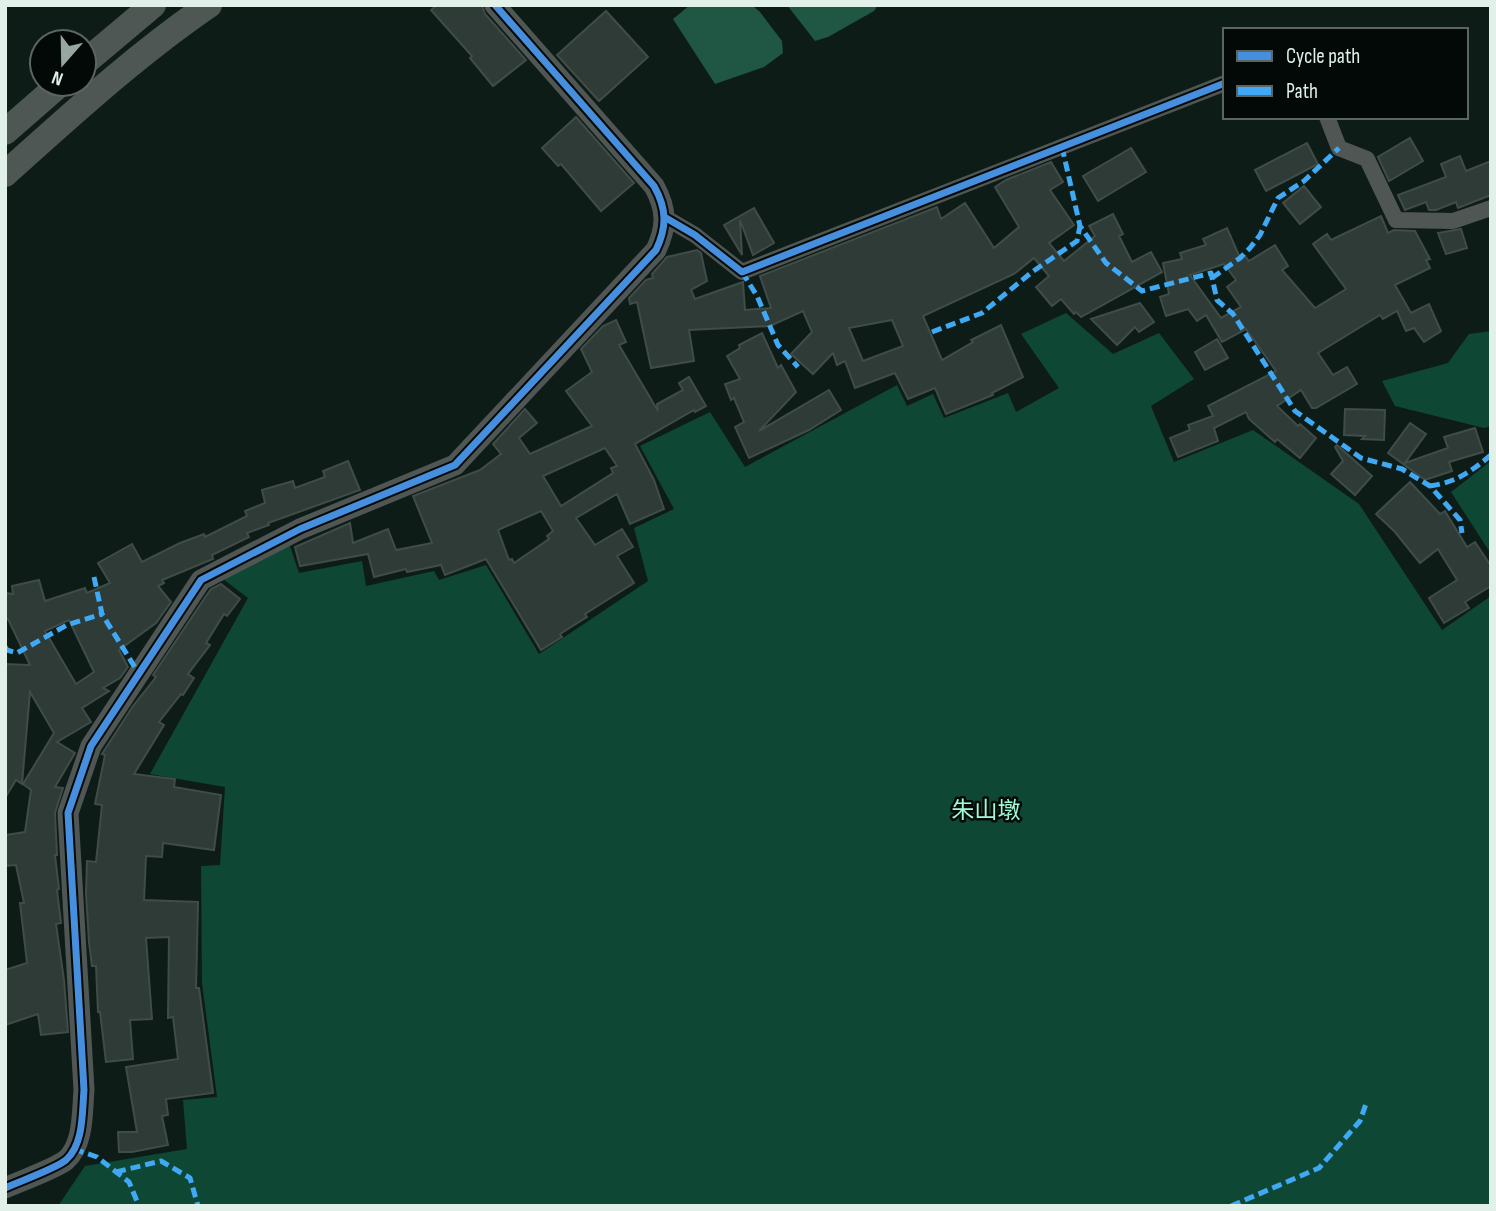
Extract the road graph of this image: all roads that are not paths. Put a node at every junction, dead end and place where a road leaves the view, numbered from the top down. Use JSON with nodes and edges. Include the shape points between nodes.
{"nodes":[{"id":1,"x":153,"y":5,"type":"edge"},
{"id":2,"x":209,"y":5,"type":"edge"},
{"id":3,"x":495,"y":5,"type":"edge"},
{"id":4,"x":98,"y":50,"type":"edge"},
{"id":5,"x":1223,"y":84,"type":"edge"},
{"id":6,"x":44,"y":98,"type":"edge"},
{"id":7,"x":1328,"y":119,"type":"edge"},
{"id":8,"x":5,"y":132,"type":"edge"},
{"id":9,"x":5,"y":174,"type":"edge"},
{"id":10,"x":1491,"y":208,"type":"edge"},
{"id":11,"x":666,"y":218,"type":"junction"},
{"id":12,"x":5,"y":1188,"type":"edge"}],
"edges":[{"from":1,"to":4,"type":"main road"},
{"from":2,"to":9,"type":"main road","via":[[111,80]]},
{"from":3,"to":11,"type":"street","via":[[654,187]]},
{"from":5,"to":11,"type":"street","via":[[742,272]]},
{"from":6,"to":8,"type":"main road"},
{"from":7,"to":10,"type":"street","via":[[1339,148],[1367,159],[1396,220],[1453,222]]},
{"from":11,"to":12,"type":"street","via":[[656,250],[455,465],[300,529],[201,580],[91,746],[68,813],[84,1090],[81,1127],[66,1160]]}]}
